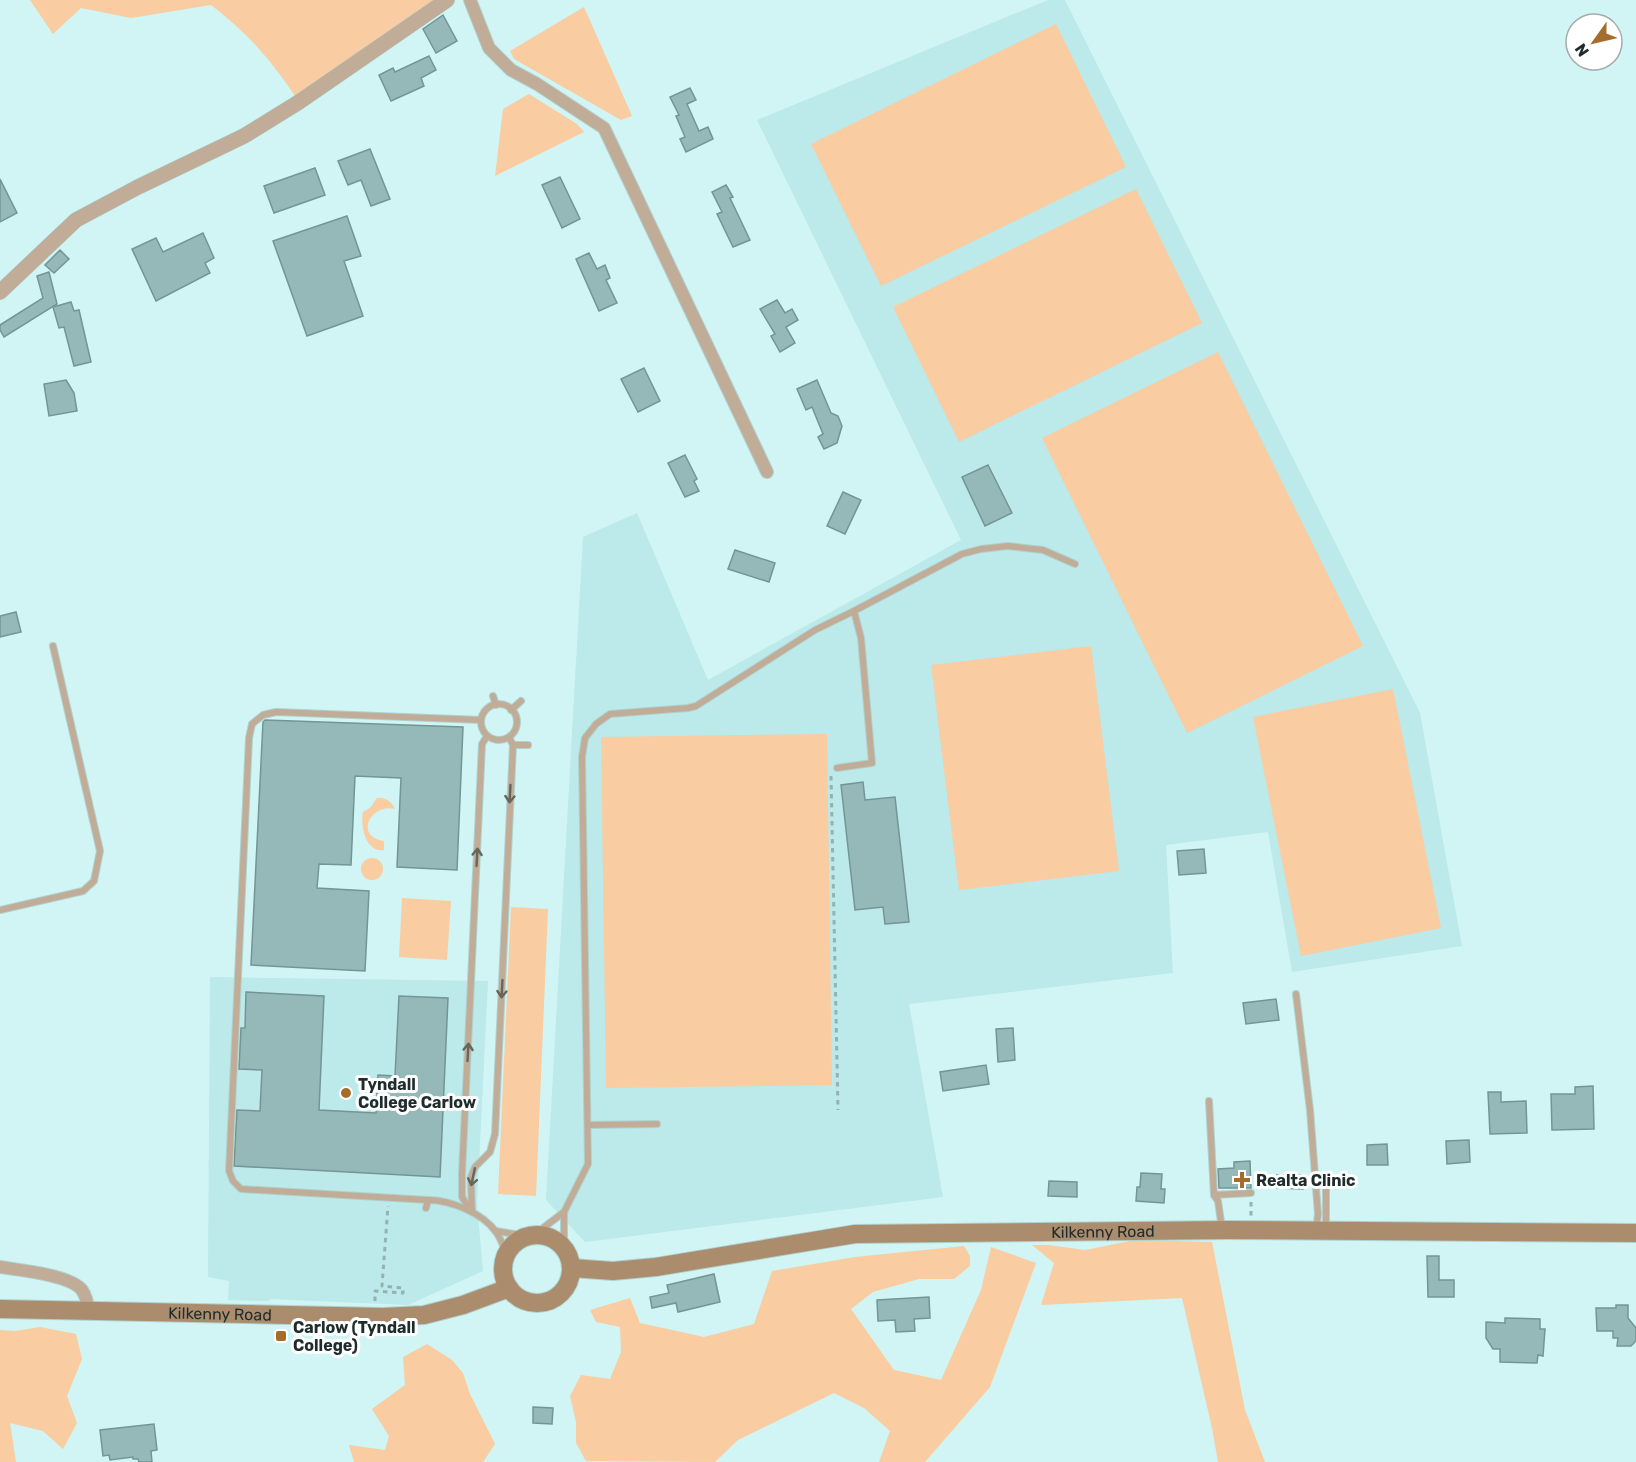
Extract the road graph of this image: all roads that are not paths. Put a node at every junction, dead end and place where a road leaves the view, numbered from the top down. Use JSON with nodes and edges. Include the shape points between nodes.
{"nodes":[{"id":1,"x":447,"y":0,"type":"edge"},
{"id":2,"x":470,"y":0,"type":"edge"},
{"id":3,"x":0,"y":292,"type":"edge"},
{"id":4,"x":767,"y":472,"type":"dead end"},
{"id":5,"x":1075,"y":564,"type":"dead end"},
{"id":6,"x":854,"y":611,"type":"junction"},
{"id":7,"x":53,"y":646,"type":"dead end"},
{"id":8,"x":493,"y":696,"type":"dead end"},
{"id":9,"x":521,"y":700,"type":"dead end"},
{"id":10,"x":496,"y":705,"type":"junction"},
{"id":11,"x":511,"y":710,"type":"junction"},
{"id":12,"x":481,"y":720,"type":"junction"},
{"id":13,"x":487,"y":736,"type":"junction"},
{"id":14,"x":509,"y":736,"type":"junction"},
{"id":15,"x":513,"y":745,"type":"junction"},
{"id":16,"x":528,"y":745,"type":"dead end"},
{"id":17,"x":837,"y":768,"type":"road end"},
{"id":18,"x":0,"y":910,"type":"edge"},
{"id":19,"x":1296,"y":994,"type":"dead end"},
{"id":20,"x":1209,"y":1101,"type":"dead end"},
{"id":21,"x":657,"y":1124,"type":"dead end"},
{"id":22,"x":588,"y":1125,"type":"junction"},
{"id":23,"x":1326,"y":1176,"type":"dead end"},
{"id":24,"x":1251,"y":1193,"type":"road end"},
{"id":25,"x":1214,"y":1195,"type":"junction"},
{"id":26,"x":428,"y":1200,"type":"junction"},
{"id":27,"x":426,"y":1208,"type":"dead end"},
{"id":28,"x":472,"y":1212,"type":"junction"},
{"id":29,"x":564,"y":1212,"type":"junction"},
{"id":30,"x":1222,"y":1230,"type":"junction"},
{"id":31,"x":1321,"y":1230,"type":"junction"},
{"id":32,"x":496,"y":1231,"type":"junction"},
{"id":33,"x":1636,"y":1233,"type":"edge"},
{"id":34,"x":530,"y":1236,"type":"junction"},
{"id":35,"x":564,"y":1247,"type":"junction"},
{"id":36,"x":507,"y":1254,"type":"junction"},
{"id":37,"x":0,"y":1267,"type":"edge"},
{"id":38,"x":572,"y":1268,"type":"junction"},
{"id":39,"x":509,"y":1288,"type":"junction"},
{"id":40,"x":0,"y":1309,"type":"edge"},
{"id":41,"x":90,"y":1312,"type":"junction"}],
"edges":[{"from":1,"to":3,"type":"street","via":[[244,136],[76,220]]},
{"from":2,"to":4,"type":"street","via":[[489,48],[511,70],[604,128]]},
{"from":5,"to":6,"type":"lane","via":[[1043,550],[1008,546],[981,549],[962,554]]},
{"from":6,"to":17,"type":"lane","via":[[861,638],[872,763]]},
{"from":6,"to":22,"type":"lane","via":[[815,630],[696,706],[610,714],[585,738],[582,757]]},
{"from":7,"to":18,"type":"lane","via":[[100,851],[94,881],[83,891]]},
{"from":8,"to":10,"type":"lane"},
{"from":9,"to":11,"type":"lane"},
{"from":10,"to":11,"type":"lane"},
{"from":10,"to":12,"type":"lane","via":[[486,710]]},
{"from":11,"to":14,"type":"lane","via":[[516,727]]},
{"from":12,"to":13,"type":"lane"},
{"from":12,"to":26,"type":"lane","via":[[276,712],[263,715],[252,724],[249,744],[229,1171],[241,1189]]},
{"from":13,"to":14,"type":"lane","via":[[498,740]]},
{"from":28,"to":13,"type":"lane","one_way":true,"via":[[462,1197],[462,1174],[482,744]]},
{"from":14,"to":15,"type":"lane"},
{"from":15,"to":16,"type":"lane"},
{"from":15,"to":28,"type":"lane","one_way":true,"via":[[495,1134],[490,1152],[471,1177]]},
{"from":19,"to":31,"type":"lane"},
{"from":20,"to":25,"type":"lane"},
{"from":21,"to":22,"type":"lane"},
{"from":22,"to":29,"type":"lane","via":[[588,1164]]},
{"from":23,"to":31,"type":"lane"},
{"from":24,"to":25,"type":"lane"},
{"from":25,"to":30,"type":"lane"},
{"from":26,"to":27,"type":"lane"},
{"from":26,"to":28,"type":"lane","via":[[445,1200]]},
{"from":28,"to":32,"type":"lane"},
{"from":29,"to":34,"type":"lane"},
{"from":29,"to":35,"type":"lane"},
{"from":30,"to":31,"type":"main road","name":"Kilkenny Road"},
{"from":30,"to":38,"type":"main road","name":"Kilkenny Road","via":[[855,1234],[656,1267],[613,1271]]},
{"from":31,"to":33,"type":"main road","name":"Kilkenny Road"},
{"from":32,"to":34,"type":"lane"},
{"from":32,"to":36,"type":"lane"},
{"from":34,"to":35,"type":"main road","via":[[550,1237]]},
{"from":34,"to":36,"type":"main road","via":[[515,1243]]},
{"from":35,"to":38,"type":"main road"},
{"from":36,"to":39,"type":"main road","via":[[503,1275]]},
{"from":37,"to":41,"type":"street","via":[[76,1284],[84,1292]]},
{"from":38,"to":39,"type":"main road","via":[[563,1293],[545,1303],[524,1301]]},
{"from":39,"to":41,"type":"main road","name":"Kilkenny Road","via":[[424,1314],[374,1317]]},
{"from":40,"to":41,"type":"main road","name":"Kilkenny Road"}]}
